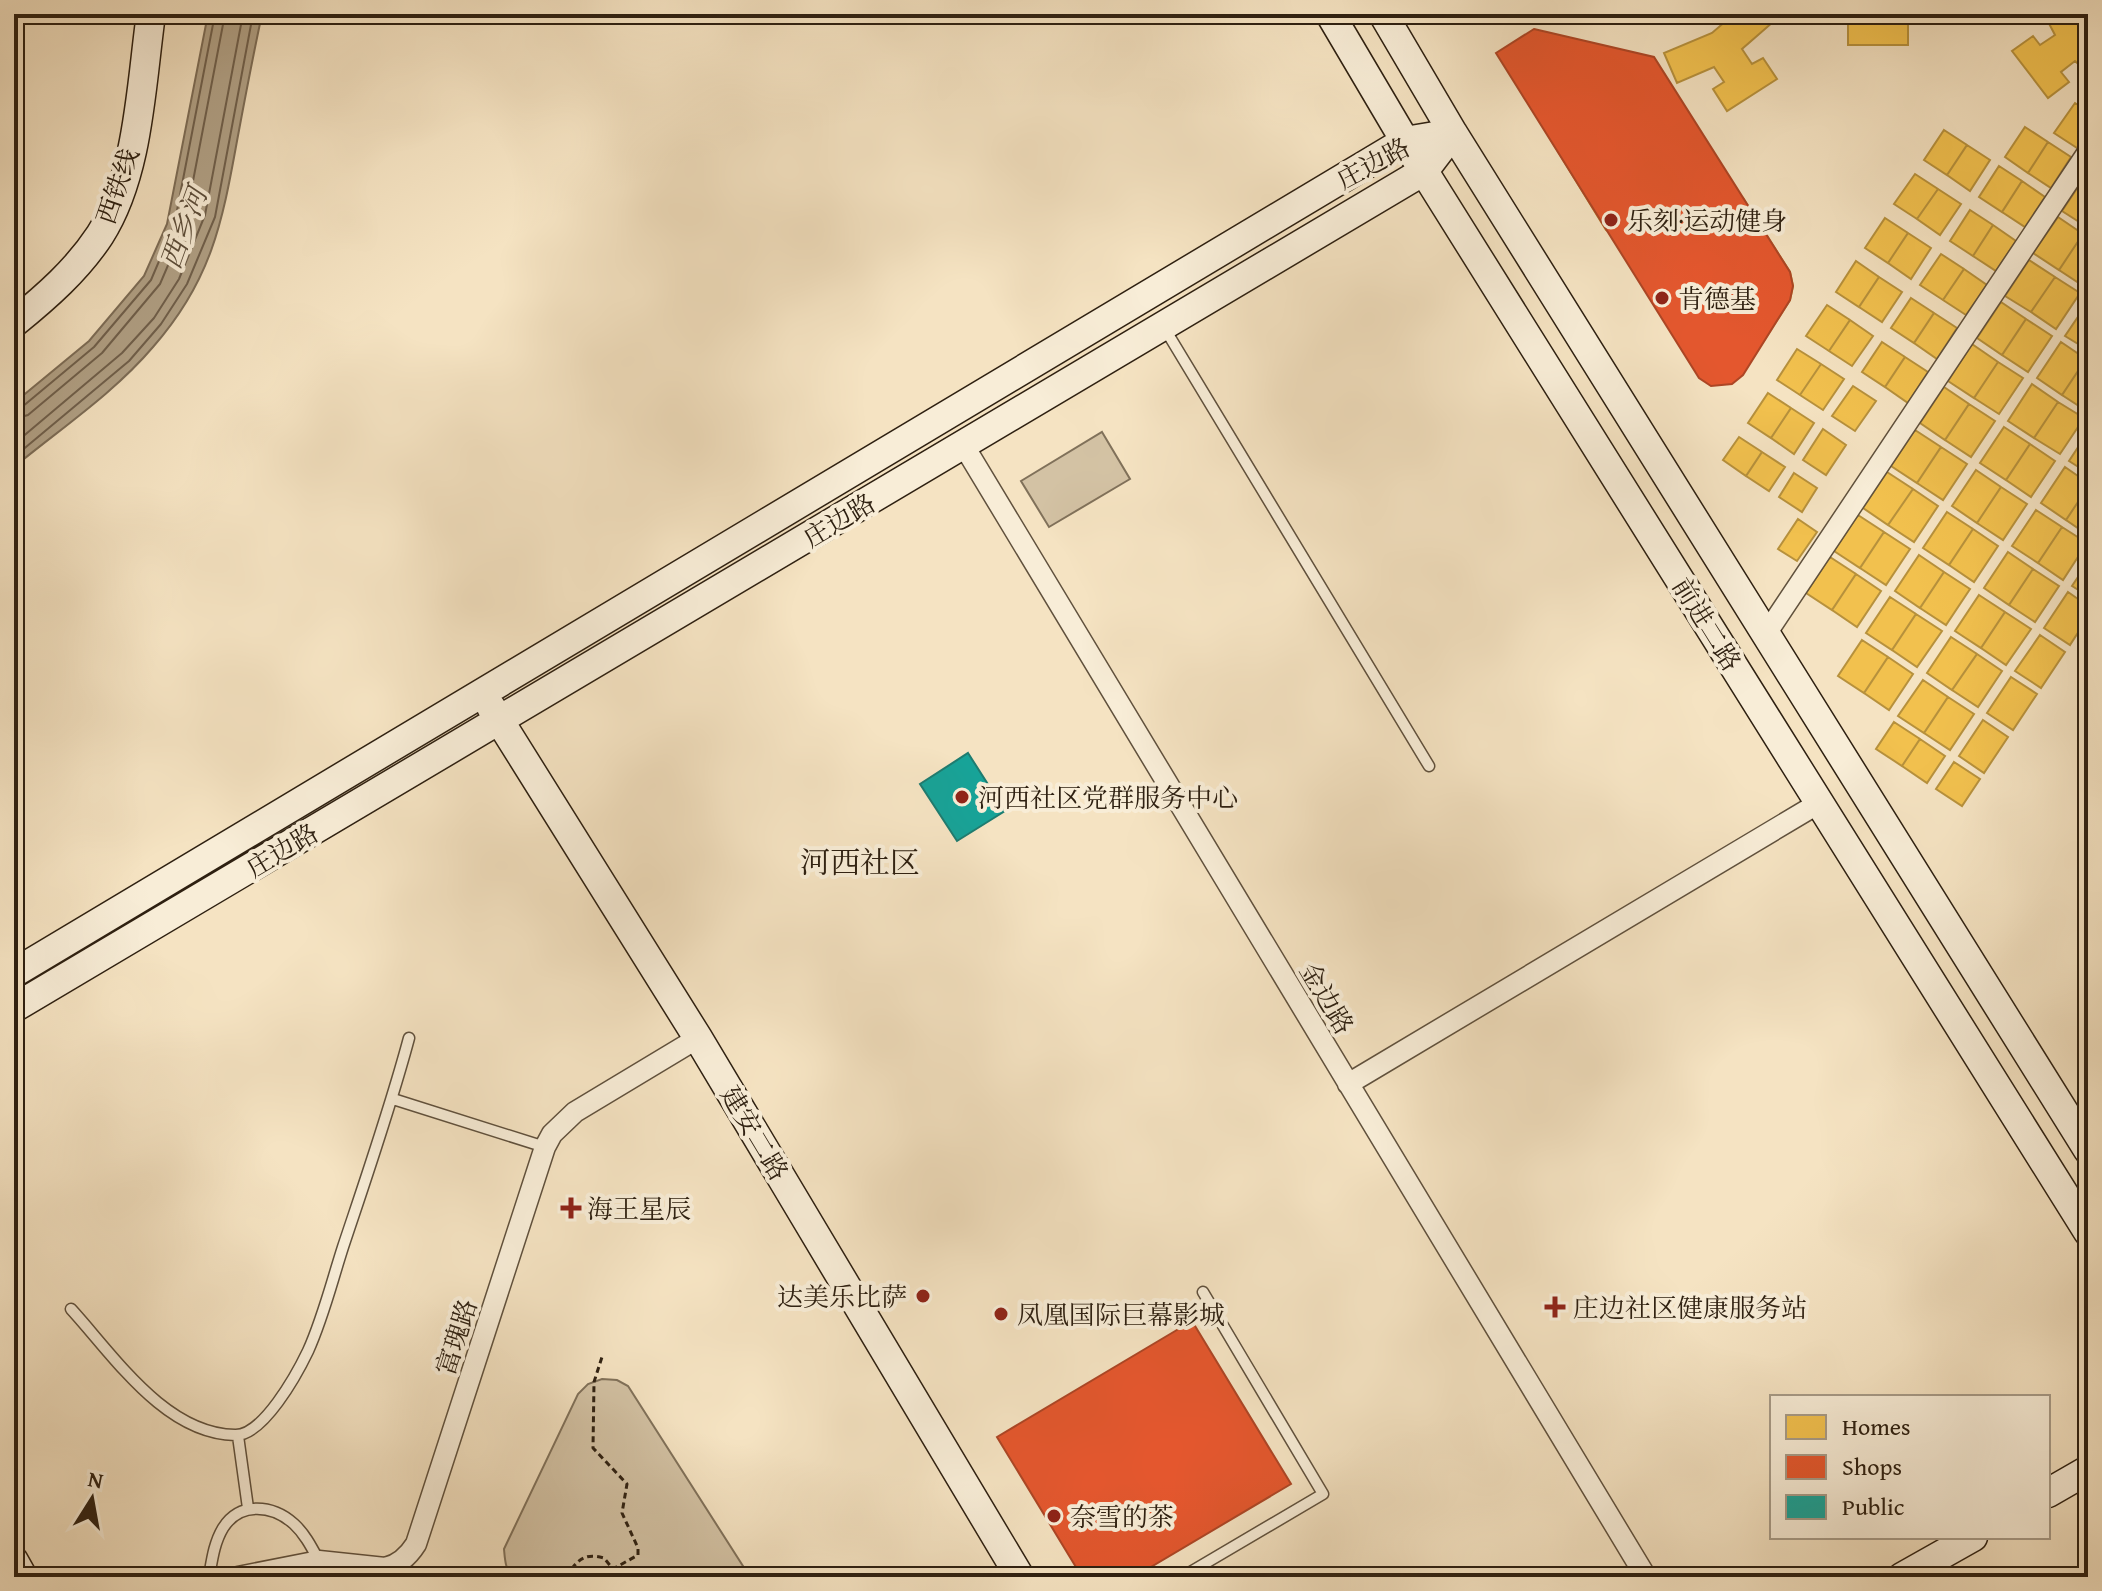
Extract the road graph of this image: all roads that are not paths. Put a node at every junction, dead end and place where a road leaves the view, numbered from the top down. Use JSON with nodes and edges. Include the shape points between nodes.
{"nodes":[{"id":1,"x":151,"y":14,"type":"edge"},
{"id":2,"x":1330,"y":14,"type":"edge"},
{"id":3,"x":1383,"y":14,"type":"edge"},
{"id":4,"x":1453,"y":133,"type":"junction"},
{"id":5,"x":1405,"y":141,"type":"junction"},
{"id":6,"x":2088,"y":152,"type":"edge"},
{"id":7,"x":1424,"y":171,"type":"junction"},
{"id":8,"x":14,"y":323,"type":"edge"},
{"id":9,"x":1164,"y":326,"type":"junction"},
{"id":10,"x":964,"y":446,"type":"junction"},
{"id":11,"x":1766,"y":634,"type":"junction"},
{"id":12,"x":482,"y":693,"type":"junction"},
{"id":13,"x":500,"y":722,"type":"junction"},
{"id":14,"x":1429,"y":766,"type":"dead end"},
{"id":15,"x":1819,"y":803,"type":"junction"},
{"id":16,"x":14,"y":973,"type":"edge"},
{"id":17,"x":14,"y":1008,"type":"edge"},
{"id":18,"x":409,"y":1038,"type":"dead end"},
{"id":19,"x":698,"y":1038,"type":"junction"},
{"id":20,"x":1348,"y":1084,"type":"junction"},
{"id":21,"x":393,"y":1099,"type":"junction"},
{"id":22,"x":545,"y":1147,"type":"junction"},
{"id":23,"x":2088,"y":1150,"type":"edge"},
{"id":24,"x":2088,"y":1232,"type":"edge"},
{"id":25,"x":1203,"y":1292,"type":"dead end"},
{"id":26,"x":71,"y":1309,"type":"dead end"},
{"id":27,"x":238,"y":1436,"type":"junction"},
{"id":28,"x":2088,"y":1470,"type":"edge"},
{"id":29,"x":2050,"y":1492,"type":"edge"},
{"id":30,"x":248,"y":1508,"type":"junction"},
{"id":31,"x":1969,"y":1539,"type":"edge"},
{"id":32,"x":14,"y":1561,"type":"edge"},
{"id":33,"x":319,"y":1561,"type":"junction"},
{"id":34,"x":389,"y":1573,"type":"edge"},
{"id":35,"x":23,"y":1577,"type":"edge"},
{"id":36,"x":209,"y":1577,"type":"edge"},
{"id":37,"x":238,"y":1577,"type":"edge"},
{"id":38,"x":1020,"y":1577,"type":"edge"},
{"id":39,"x":1182,"y":1577,"type":"edge"},
{"id":40,"x":1646,"y":1577,"type":"edge"},
{"id":41,"x":1902,"y":1577,"type":"edge"}],
"edges":[{"from":1,"to":8,"type":"main road","name":"西铁线","via":[[130,161],[111,215],[83,259]]},
{"from":2,"to":5,"type":"main road","name":"前进二路"},
{"from":3,"to":4,"type":"main road","name":"前进二路"},
{"from":4,"to":5,"type":"main road","name":"庄边路"},
{"from":4,"to":7,"type":"main road","name":"庄边路"},
{"from":4,"to":11,"type":"main road","name":"前进二路"},
{"from":5,"to":7,"type":"main road","name":"前进二路"},
{"from":5,"to":12,"type":"main road","name":"庄边路"},
{"from":6,"to":11,"type":"street"},
{"from":7,"to":9,"type":"main road","name":"庄边路"},
{"from":7,"to":15,"type":"main road","name":"前进二路"},
{"from":9,"to":10,"type":"main road","name":"庄边路"},
{"from":9,"to":14,"type":"lane"},
{"from":10,"to":13,"type":"main road","name":"庄边路"},
{"from":10,"to":20,"type":"street","name":"金边路"},
{"from":11,"to":23,"type":"main road","name":"前进二路"},
{"from":12,"to":13,"type":"main road","name":"建安二路"},
{"from":12,"to":16,"type":"main road","name":"庄边路"},
{"from":13,"to":17,"type":"main road","name":"庄边路"},
{"from":13,"to":19,"type":"main road","name":"建安二路"},
{"from":15,"to":20,"type":"street"},
{"from":15,"to":24,"type":"main road","name":"前进二路"},
{"from":18,"to":21,"type":"lane"},
{"from":19,"to":22,"type":"street","name":"富瑰路","via":[[575,1112]]},
{"from":19,"to":38,"type":"main road","name":"建安二路"},
{"from":20,"to":40,"type":"street","name":"金边路"},
{"from":21,"to":22,"type":"lane"},
{"from":21,"to":27,"type":"lane","via":[[309,1349],[283,1397]]},
{"from":22,"to":34,"type":"street","name":"富瑰路","via":[[416,1544]]},
{"from":25,"to":39,"type":"lane","via":[[1323,1494]]},
{"from":26,"to":27,"type":"lane","via":[[148,1394],[183,1422]]},
{"from":27,"to":30,"type":"lane"},
{"from":28,"to":29,"type":"main road"},
{"from":30,"to":33,"type":"lane","via":[[288,1520]]},
{"from":30,"to":36,"type":"lane","via":[[224,1526]]},
{"from":31,"to":41,"type":"main road"},
{"from":32,"to":35,"type":"main road"},
{"from":33,"to":34,"type":"street","name":"富瑰路"},
{"from":33,"to":37,"type":"street","name":"富瑰路"}]}
